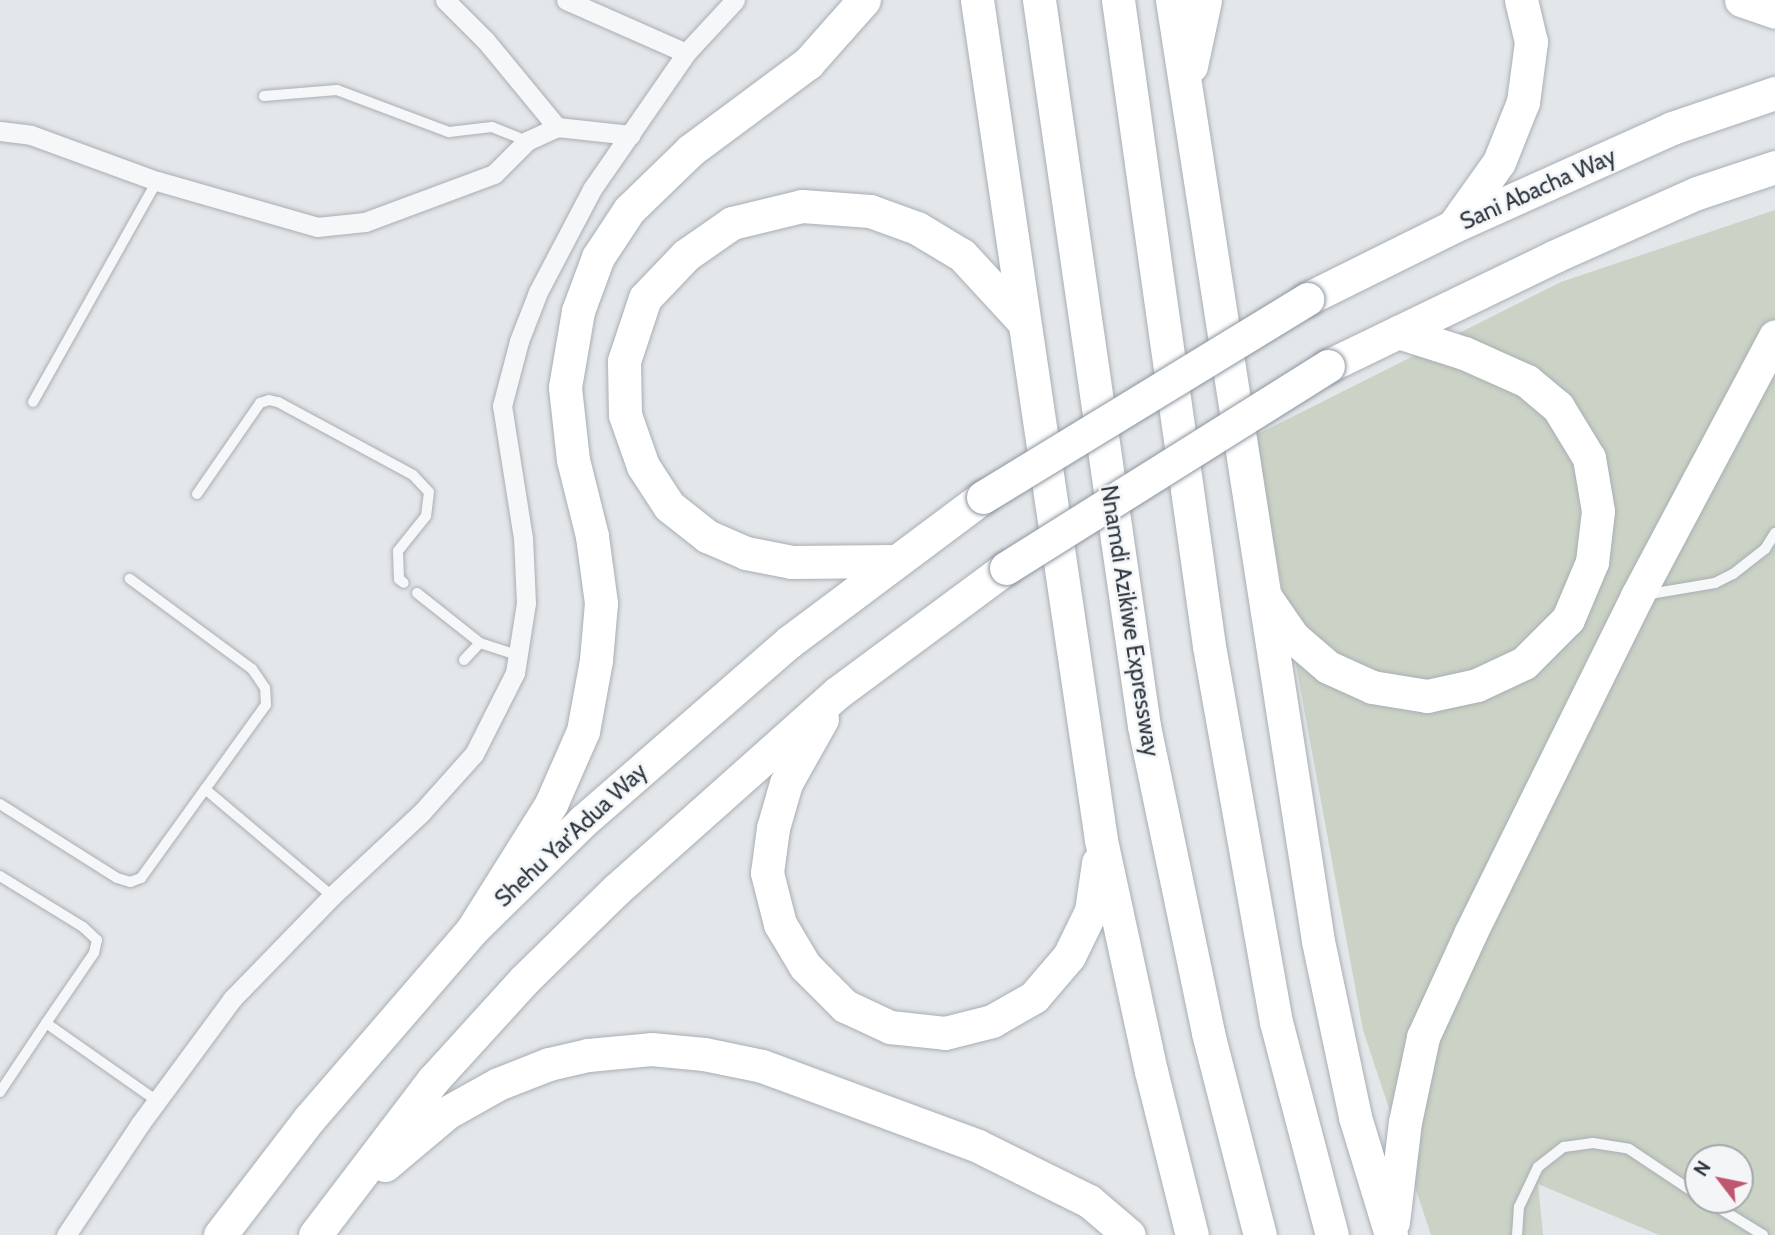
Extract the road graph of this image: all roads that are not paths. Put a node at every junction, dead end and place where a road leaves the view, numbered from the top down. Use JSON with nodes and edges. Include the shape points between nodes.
{"nodes":[{"id":1,"x":445,"y":0,"type":"edge"},
{"id":2,"x":566,"y":0,"type":"edge"},
{"id":3,"x":735,"y":0,"type":"edge"},
{"id":4,"x":864,"y":0,"type":"edge"},
{"id":5,"x":977,"y":0,"type":"edge"},
{"id":6,"x":1039,"y":0,"type":"edge"},
{"id":7,"x":1118,"y":0,"type":"edge"},
{"id":8,"x":1172,"y":0,"type":"edge"},
{"id":9,"x":1205,"y":0,"type":"edge"},
{"id":10,"x":1521,"y":0,"type":"edge"},
{"id":11,"x":1741,"y":0,"type":"edge"},
{"id":12,"x":1775,"y":12,"type":"edge"},
{"id":13,"x":686,"y":53,"type":"junction"},
{"id":14,"x":1775,"y":93,"type":"edge"},
{"id":15,"x":264,"y":96,"type":"dead end"},
{"id":16,"x":1186,"y":100,"type":"junction"},
{"id":17,"x":557,"y":127,"type":"junction"},
{"id":18,"x":0,"y":131,"type":"edge"},
{"id":19,"x":631,"y":135,"type":"junction"},
{"id":20,"x":527,"y":141,"type":"junction"},
{"id":21,"x":1775,"y":167,"type":"edge"},
{"id":22,"x":157,"y":181,"type":"junction"},
{"id":23,"x":1452,"y":227,"type":"junction"},
{"id":24,"x":1022,"y":320,"type":"junction"},
{"id":25,"x":1398,"y":332,"type":"junction"},
{"id":26,"x":1775,"y":336,"type":"edge"},
{"id":27,"x":33,"y":402,"type":"dead end"},
{"id":28,"x":197,"y":494,"type":"dead end"},
{"id":29,"x":983,"y":497,"type":"joint"},
{"id":30,"x":1775,"y":533,"type":"edge"},
{"id":31,"x":894,"y":561,"type":"junction"},
{"id":32,"x":130,"y":579,"type":"dead end"},
{"id":33,"x":404,"y":583,"type":"dead end"},
{"id":34,"x":416,"y":593,"type":"dead end"},
{"id":35,"x":1262,"y":593,"type":"junction"},
{"id":36,"x":1637,"y":596,"type":"junction"},
{"id":37,"x":480,"y":643,"type":"junction"},
{"id":38,"x":520,"y":656,"type":"junction"},
{"id":39,"x":464,"y":660,"type":"dead end"},
{"id":40,"x":837,"y":693,"type":"junction"},
{"id":41,"x":205,"y":789,"type":"junction"},
{"id":42,"x":0,"y":804,"type":"edge"},
{"id":43,"x":1101,"y":840,"type":"junction"},
{"id":44,"x":0,"y":876,"type":"edge"},
{"id":45,"x":332,"y":896,"type":"junction"},
{"id":46,"x":472,"y":930,"type":"junction"},
{"id":47,"x":46,"y":1023,"type":"junction"},
{"id":48,"x":0,"y":1091,"type":"edge"},
{"id":49,"x":157,"y":1101,"type":"junction"},
{"id":50,"x":1684,"y":1186,"type":"edge"},
{"id":51,"x":1729,"y":1214,"type":"edge"},
{"id":52,"x":324,"y":1222,"type":"edge"},
{"id":53,"x":66,"y":1235,"type":"edge"},
{"id":54,"x":220,"y":1235,"type":"edge"},
{"id":55,"x":1129,"y":1235,"type":"edge"},
{"id":56,"x":1192,"y":1235,"type":"edge"},
{"id":57,"x":1260,"y":1235,"type":"edge"},
{"id":58,"x":1332,"y":1235,"type":"edge"},
{"id":59,"x":1391,"y":1235,"type":"edge"},
{"id":60,"x":1517,"y":1235,"type":"edge"},
{"id":61,"x":1763,"y":1235,"type":"edge"}],
"edges":[{"from":1,"to":17,"type":"street","via":[[486,41]]},
{"from":2,"to":13,"type":"street"},
{"from":3,"to":13,"type":"street"},
{"from":4,"to":46,"type":"highway","via":[[808,63],[691,150],[629,210],[598,257],[578,311],[565,387],[573,460],[592,536],[601,603],[583,731],[551,804]]},
{"from":5,"to":24,"type":"highway"},
{"from":6,"to":57,"type":"highway","name":"Nnamdi Azikiwe Expressway","via":[[1144,726],[1208,1033]]},
{"from":7,"to":58,"type":"highway","via":[[1209,646],[1276,1022]]},
{"from":8,"to":16,"type":"highway"},
{"from":9,"to":16,"type":"highway"},
{"from":10,"to":23,"type":"highway","via":[[1531,42],[1523,102],[1499,162]]},
{"from":11,"to":12,"type":"highway"},
{"from":13,"to":19,"type":"street"},
{"from":14,"to":23,"type":"highway","name":"Sani Abacha Way","via":[[1672,128]]},
{"from":15,"to":20,"type":"lane","via":[[337,90],[449,132],[492,127]]},
{"from":16,"to":35,"type":"highway"},
{"from":17,"to":19,"type":"street"},
{"from":17,"to":20,"type":"street"},
{"from":18,"to":22,"type":"street","via":[[31,135]]},
{"from":19,"to":38,"type":"street","via":[[592,189],[538,292],[502,406],[523,538],[526,603]]},
{"from":20,"to":22,"type":"street","via":[[494,174],[365,222],[317,227]]},
{"from":21,"to":25,"type":"highway","via":[[1697,192]]},
{"from":22,"to":27,"type":"lane"},
{"from":23,"to":29,"type":"highway","name":"Sani Abacha Way","bridge":true,"via":[[1307,299]]},
{"from":24,"to":31,"type":"highway","via":[[962,255],[917,228],[870,211],[802,206],[732,223],[686,255],[645,298],[624,361],[625,415],[642,466],[669,506],[707,536],[746,553],[792,562]]},
{"from":24,"to":43,"type":"highway"},
{"from":25,"to":35,"type":"highway","via":[[1464,353],[1527,381],[1558,407],[1583,448],[1598,511],[1592,562],[1568,618],[1524,663],[1477,685],[1427,696],[1372,687],[1328,667],[1293,637]]},
{"from":25,"to":40,"type":"highway","bridge":true,"via":[[1328,366],[1006,568]]},
{"from":26,"to":36,"type":"highway"},
{"from":28,"to":33,"type":"lane","via":[[260,403],[278,402],[413,475],[429,492],[426,516],[398,551],[399,579]]},
{"from":29,"to":31,"type":"highway","name":"Shehu Yar'Adua Way"},
{"from":30,"to":36,"type":"lane","via":[[1765,549],[1724,579]]},
{"from":31,"to":46,"type":"highway","name":"Shehu Yar'Adua Way","via":[[680,734]]},
{"from":32,"to":41,"type":"lane","via":[[252,669],[265,688],[266,705]]},
{"from":34,"to":37,"type":"lane"},
{"from":35,"to":59,"type":"highway","via":[[1318,942],[1355,1117]]},
{"from":36,"to":59,"type":"highway","via":[[1423,1037],[1405,1122]]},
{"from":37,"to":38,"type":"lane"},
{"from":37,"to":39,"type":"lane"},
{"from":38,"to":45,"type":"street","via":[[474,754],[421,813]]},
{"from":40,"to":43,"type":"highway","via":[[786,783],[767,873],[780,924],[805,965],[845,1006],[890,1027],[945,1032],[992,1021],[1034,997],[1069,956],[1091,911]]},
{"from":40,"to":52,"type":"highway","via":[[617,889],[524,980],[434,1079]]},
{"from":41,"to":42,"type":"lane","via":[[141,878],[130,882]]},
{"from":41,"to":45,"type":"lane"},
{"from":43,"to":56,"type":"highway"},
{"from":44,"to":47,"type":"lane","via":[[97,940],[94,953]]},
{"from":45,"to":49,"type":"street","via":[[232,999]]},
{"from":46,"to":54,"type":"highway","name":"Shehu Yar'Adua Way","via":[[309,1119]]},
{"from":47,"to":48,"type":"lane"},
{"from":47,"to":49,"type":"lane"},
{"from":49,"to":53,"type":"street"},
{"from":50,"to":60,"type":"lane","via":[[1629,1149],[1593,1143],[1564,1147],[1538,1167],[1519,1207]]},
{"from":51,"to":61,"type":"lane"},
{"from":52,"to":55,"type":"highway","via":[[448,1112],[498,1084],[588,1055],[651,1049],[762,1066],[978,1146],[1089,1201]]}]}
